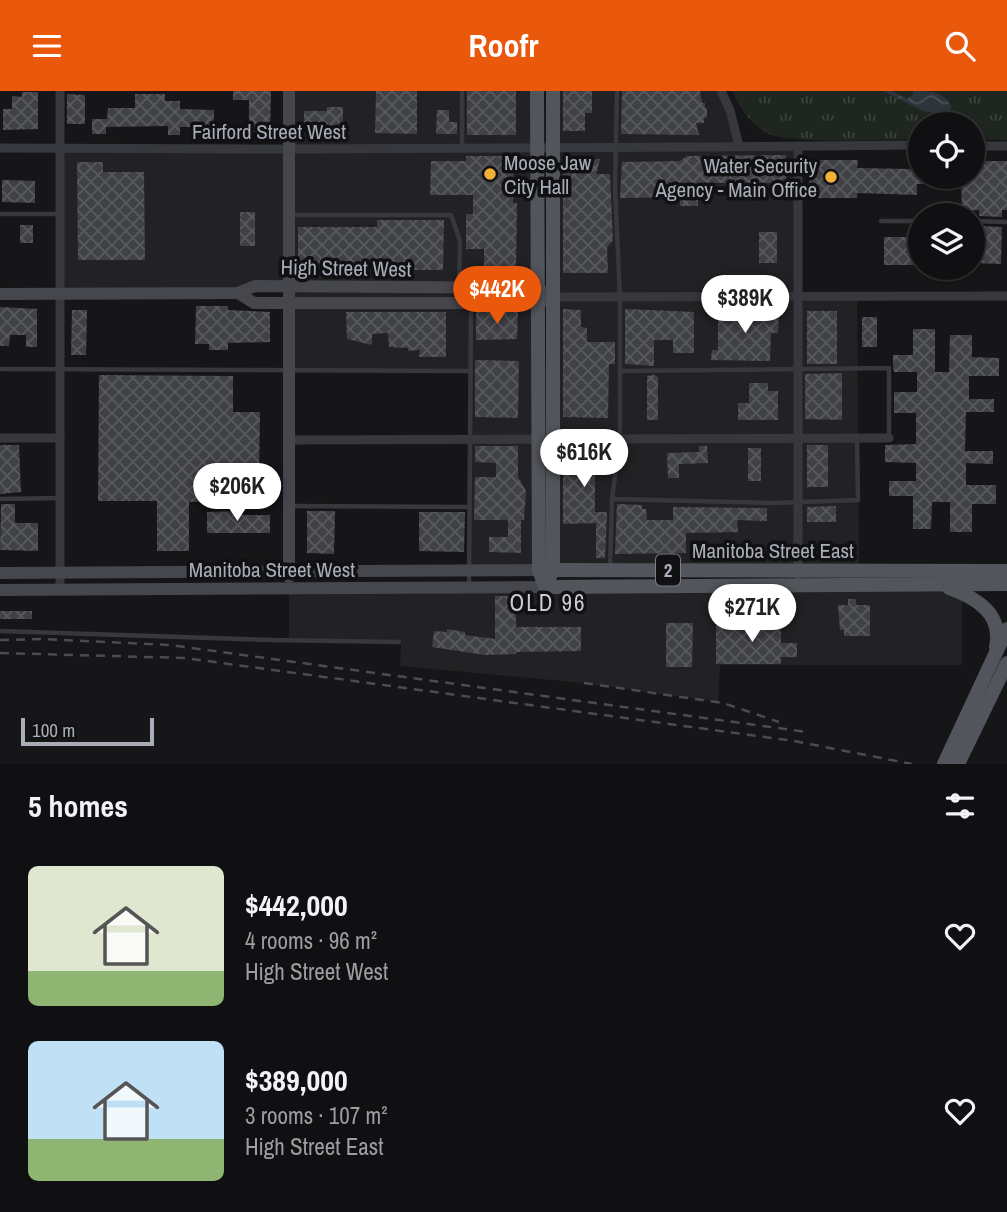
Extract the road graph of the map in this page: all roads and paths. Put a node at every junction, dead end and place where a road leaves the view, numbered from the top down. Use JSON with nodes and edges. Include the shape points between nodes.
{"nodes":[{"id":1,"x":60,"y":91,"type":"edge"},
{"id":2,"x":289,"y":91,"type":"edge"},
{"id":3,"x":462,"y":91,"type":"edge"},
{"id":4,"x":537,"y":91,"type":"edge"},
{"id":5,"x":553,"y":91,"type":"edge"},
{"id":6,"x":617,"y":91,"type":"edge"},
{"id":7,"x":720,"y":91,"type":"edge"},
{"id":8,"x":908,"y":145,"type":"edge"},
{"id":9,"x":739,"y":146,"type":"junction"},
{"id":10,"x":798,"y":146,"type":"junction"},
{"id":11,"x":985,"y":146,"type":"edge"},
{"id":12,"x":1007,"y":146,"type":"edge"},
{"id":13,"x":538,"y":147,"type":"junction"},
{"id":14,"x":553,"y":147,"type":"junction"},
{"id":15,"x":617,"y":147,"type":"junction"},
{"id":16,"x":0,"y":148,"type":"edge"},
{"id":17,"x":60,"y":148,"type":"junction"},
{"id":18,"x":463,"y":148,"type":"junction"},
{"id":19,"x":289,"y":149,"type":"junction"},
{"id":20,"x":0,"y":214,"type":"edge"},
{"id":21,"x":60,"y":214,"type":"junction"},
{"id":22,"x":288,"y":215,"type":"junction"},
{"id":23,"x":881,"y":221,"type":"dead end"},
{"id":24,"x":908,"y":221,"type":"edge"},
{"id":25,"x":985,"y":221,"type":"edge"},
{"id":26,"x":1007,"y":222,"type":"edge"},
{"id":27,"x":289,"y":286,"type":"junction"},
{"id":28,"x":459,"y":288,"type":"junction"},
{"id":29,"x":537,"y":288,"type":"junction"},
{"id":30,"x":60,"y":293,"type":"junction"},
{"id":31,"x":238,"y":293,"type":"junction"},
{"id":32,"x":0,"y":294,"type":"edge"},
{"id":33,"x":1007,"y":296,"type":"edge"},
{"id":34,"x":553,"y":297,"type":"junction"},
{"id":35,"x":798,"y":297,"type":"junction"},
{"id":36,"x":620,"y":298,"type":"junction"},
{"id":37,"x":289,"y":303,"type":"junction"},
{"id":38,"x":471,"y":303,"type":"junction"},
{"id":39,"x":537,"y":303,"type":"junction"},
{"id":40,"x":798,"y":368,"type":"junction"},
{"id":41,"x":0,"y":369,"type":"edge"},
{"id":42,"x":60,"y":369,"type":"junction"},
{"id":43,"x":289,"y":370,"type":"junction"},
{"id":44,"x":471,"y":371,"type":"junction"},
{"id":45,"x":620,"y":371,"type":"junction"},
{"id":46,"x":0,"y":438,"type":"edge"},
{"id":47,"x":60,"y":438,"type":"junction"},
{"id":48,"x":798,"y":438,"type":"junction"},
{"id":49,"x":857,"y":438,"type":"junction"},
{"id":50,"x":889,"y":438,"type":"joint"},
{"id":51,"x":554,"y":439,"type":"junction"},
{"id":52,"x":620,"y":439,"type":"junction"},
{"id":53,"x":289,"y":440,"type":"junction"},
{"id":54,"x":471,"y":440,"type":"junction"},
{"id":55,"x":538,"y":440,"type":"junction"},
{"id":56,"x":60,"y":498,"type":"junction"},
{"id":57,"x":0,"y":499,"type":"edge"},
{"id":58,"x":612,"y":499,"type":"junction"},
{"id":59,"x":798,"y":501,"type":"junction"},
{"id":60,"x":289,"y":506,"type":"junction"},
{"id":61,"x":470,"y":507,"type":"junction"},
{"id":62,"x":610,"y":569,"type":"junction"},
{"id":63,"x":546,"y":570,"type":"junction"},
{"id":64,"x":289,"y":571,"type":"junction"},
{"id":65,"x":469,"y":571,"type":"junction"},
{"id":66,"x":1007,"y":571,"type":"edge"},
{"id":67,"x":60,"y":572,"type":"junction"},
{"id":68,"x":0,"y":573,"type":"edge"},
{"id":69,"x":798,"y":578,"type":"junction"},
{"id":70,"x":942,"y":585,"type":"junction"},
{"id":71,"x":1007,"y":585,"type":"edge"},
{"id":72,"x":545,"y":587,"type":"junction"},
{"id":73,"x":289,"y":588,"type":"junction"},
{"id":74,"x":469,"y":588,"type":"junction"},
{"id":75,"x":0,"y":590,"type":"edge"},
{"id":76,"x":60,"y":591,"type":"junction"},
{"id":77,"x":1007,"y":629,"type":"edge"},
{"id":78,"x":0,"y":631,"type":"edge"},
{"id":79,"x":399,"y":642,"type":"dead end"},
{"id":80,"x":1000,"y":662,"type":"edge"},
{"id":81,"x":944,"y":764,"type":"edge"},
{"id":82,"x":958,"y":764,"type":"edge"}],
"edges":[{"from":1,"to":17,"type":"street"},
{"from":2,"to":19,"type":"main road"},
{"from":3,"to":18,"type":"lane"},
{"from":4,"to":13,"type":"main road"},
{"from":5,"to":14,"type":"main road"},
{"from":6,"to":15,"type":"lane"},
{"from":7,"to":9,"type":"street"},
{"from":8,"to":10,"type":"street","name":"Fairford Street West"},
{"from":9,"to":10,"type":"street","name":"Fairford Street West"},
{"from":9,"to":15,"type":"street","name":"Fairford Street West"},
{"from":10,"to":35,"type":"street"},
{"from":11,"to":12,"type":"street"},
{"from":13,"to":14,"type":"street","name":"Fairford Street West"},
{"from":13,"to":18,"type":"street","name":"Fairford Street West"},
{"from":13,"to":29,"type":"main road"},
{"from":14,"to":15,"type":"street","name":"Fairford Street West"},
{"from":14,"to":34,"type":"main road"},
{"from":15,"to":36,"type":"lane"},
{"from":16,"to":17,"type":"street","name":"Fairford Street West"},
{"from":17,"to":19,"type":"street","name":"Fairford Street West"},
{"from":17,"to":21,"type":"street"},
{"from":18,"to":19,"type":"street","name":"Fairford Street West"},
{"from":19,"to":22,"type":"main road"},
{"from":20,"to":21,"type":"lane"},
{"from":21,"to":30,"type":"street"},
{"from":22,"to":27,"type":"main road"},
{"from":22,"to":28,"type":"lane","via":[[451,215],[460,241]]},
{"from":23,"to":24,"type":"lane"},
{"from":25,"to":26,"type":"lane"},
{"from":27,"to":28,"type":"main road","name":"High Street West"},
{"from":27,"to":31,"type":"main road","name":"High Street West","via":[[255,286]]},
{"from":27,"to":37,"type":"main road"},
{"from":28,"to":29,"type":"main road","name":"High Street West"},
{"from":28,"to":38,"type":"lane"},
{"from":29,"to":34,"type":"main road","name":"High Street West"},
{"from":29,"to":39,"type":"main road"},
{"from":30,"to":31,"type":"main road","name":"High Street West"},
{"from":30,"to":32,"type":"main road","name":"High Street West"},
{"from":30,"to":42,"type":"street"},
{"from":31,"to":37,"type":"main road","name":"High Street West","via":[[254,303]]},
{"from":33,"to":35,"type":"street"},
{"from":34,"to":36,"type":"street"},
{"from":34,"to":39,"type":"main road","name":"High Street West"},
{"from":34,"to":51,"type":"main road"},
{"from":35,"to":36,"type":"street"},
{"from":35,"to":40,"type":"street"},
{"from":36,"to":45,"type":"lane"},
{"from":37,"to":38,"type":"main road","name":"High Street West"},
{"from":37,"to":43,"type":"main road"},
{"from":38,"to":39,"type":"main road","name":"High Street West"},
{"from":38,"to":44,"type":"lane"},
{"from":39,"to":55,"type":"main road"},
{"from":40,"to":45,"type":"lane"},
{"from":40,"to":48,"type":"street"},
{"from":40,"to":50,"type":"lane","via":[[889,368]]},
{"from":41,"to":42,"type":"lane"},
{"from":42,"to":43,"type":"lane"},
{"from":42,"to":47,"type":"street"},
{"from":43,"to":44,"type":"lane"},
{"from":43,"to":53,"type":"main road"},
{"from":44,"to":54,"type":"lane"},
{"from":45,"to":52,"type":"lane"},
{"from":46,"to":47,"type":"street"},
{"from":47,"to":56,"type":"street"},
{"from":48,"to":49,"type":"street"},
{"from":48,"to":52,"type":"street"},
{"from":48,"to":59,"type":"street"},
{"from":49,"to":50,"type":"street"},
{"from":49,"to":59,"type":"lane","via":[[858,500]]},
{"from":51,"to":52,"type":"street"},
{"from":51,"to":55,"type":"street"},
{"from":51,"to":63,"type":"main road"},
{"from":52,"to":58,"type":"lane"},
{"from":53,"to":54,"type":"street"},
{"from":53,"to":60,"type":"main road"},
{"from":54,"to":55,"type":"street"},
{"from":54,"to":61,"type":"lane"},
{"from":55,"to":63,"type":"main road"},
{"from":56,"to":57,"type":"lane"},
{"from":56,"to":67,"type":"street"},
{"from":58,"to":59,"type":"lane"},
{"from":58,"to":62,"type":"lane"},
{"from":59,"to":69,"type":"street"},
{"from":60,"to":61,"type":"lane"},
{"from":60,"to":64,"type":"main road"},
{"from":61,"to":65,"type":"lane"},
{"from":62,"to":63,"type":"main road","name":"Manitoba Street East","number":"2"},
{"from":62,"to":69,"type":"main road","name":"Manitoba Street East","number":"2"},
{"from":63,"to":65,"type":"main road","name":"Manitoba Street West"},
{"from":63,"to":72,"type":"main road"},
{"from":64,"to":65,"type":"main road","name":"Manitoba Street West"},
{"from":64,"to":67,"type":"main road","name":"Manitoba Street West"},
{"from":64,"to":73,"type":"main road"},
{"from":65,"to":74,"type":"lane"},
{"from":66,"to":69,"type":"main road","name":"Manitoba Street East","number":"2"},
{"from":67,"to":68,"type":"main road","name":"Manitoba Street West"},
{"from":67,"to":76,"type":"street"},
{"from":69,"to":70,"type":"main road","name":"Manitoba Street East","number":"2"},
{"from":69,"to":72,"type":"main road","name":"Manitoba Street East"},
{"from":70,"to":71,"type":"main road","name":"Manitoba Street East","number":"2"},
{"from":70,"to":80,"type":"main road","number":"2","via":[[991,612]]},
{"from":72,"to":74,"type":"main road","name":"Manitoba Street West"},
{"from":73,"to":74,"type":"main road","name":"Manitoba Street West"},
{"from":73,"to":76,"type":"main road","name":"Manitoba Street West"},
{"from":75,"to":76,"type":"main road","name":"Manitoba Street West"},
{"from":77,"to":80,"type":"main road","number":"2"},
{"from":78,"to":79,"type":"lane"},
{"from":80,"to":81,"type":"main road","number":"2"},
{"from":80,"to":82,"type":"main road","number":"2"}]}
